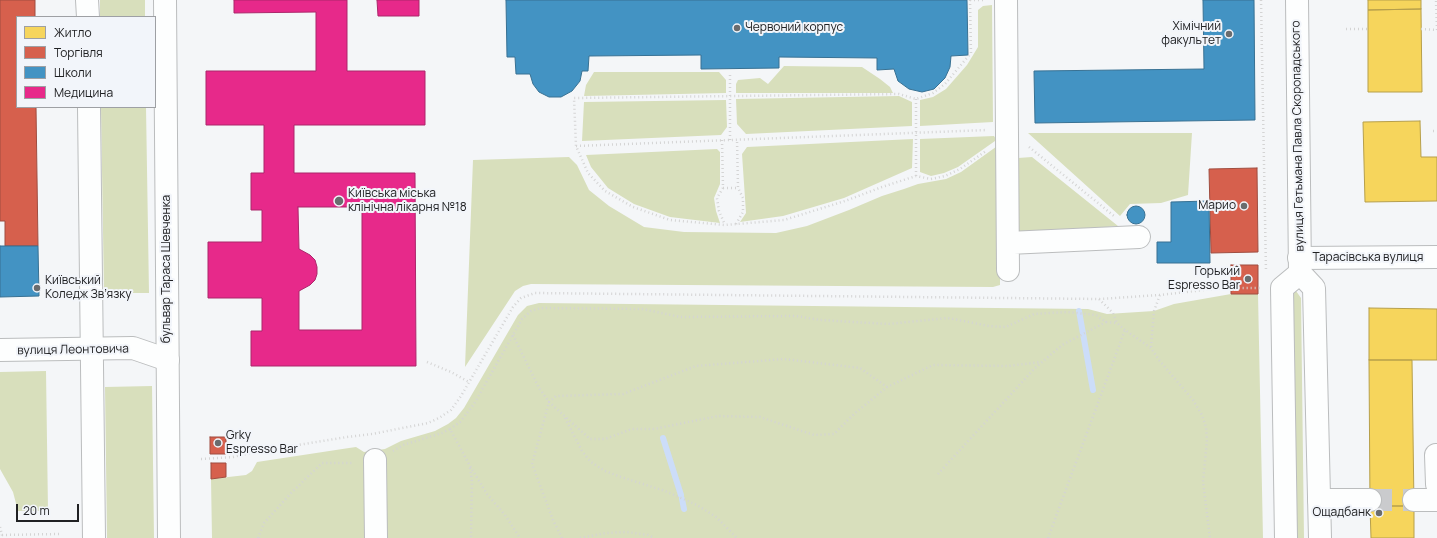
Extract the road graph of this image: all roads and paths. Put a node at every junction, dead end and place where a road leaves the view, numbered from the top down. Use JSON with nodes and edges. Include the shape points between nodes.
{"nodes":[{"id":1,"x":87,"y":0,"type":"edge"},
{"id":2,"x":165,"y":0,"type":"edge"},
{"id":3,"x":970,"y":0,"type":"edge"},
{"id":4,"x":983,"y":0,"type":"edge"},
{"id":5,"x":1006,"y":0,"type":"edge"},
{"id":6,"x":1260,"y":0,"type":"edge"},
{"id":7,"x":1296,"y":0,"type":"edge"},
{"id":8,"x":1436,"y":0,"type":"edge"},
{"id":9,"x":88,"y":16,"type":"edge"},
{"id":10,"x":1346,"y":29,"type":"dead end"},
{"id":11,"x":1368,"y":29,"type":"dead end"},
{"id":12,"x":1421,"y":29,"type":"dead end"},
{"id":13,"x":730,"y":74,"type":"dead end"},
{"id":14,"x":730,"y":96,"type":"junction"},
{"id":15,"x":916,"y":99,"type":"junction"},
{"id":16,"x":89,"y":108,"type":"edge"},
{"id":17,"x":1007,"y":129,"type":"junction"},
{"id":18,"x":916,"y":133,"type":"junction"},
{"id":19,"x":722,"y":140,"type":"junction"},
{"id":20,"x":730,"y":140,"type":"junction"},
{"id":21,"x":737,"y":140,"type":"junction"},
{"id":22,"x":576,"y":146,"type":"junction"},
{"id":23,"x":916,"y":176,"type":"junction"},
{"id":24,"x":723,"y":188,"type":"junction"},
{"id":25,"x":738,"y":188,"type":"junction"},
{"id":26,"x":725,"y":225,"type":"junction"},
{"id":27,"x":736,"y":225,"type":"junction"},
{"id":28,"x":1139,"y":237,"type":"joint"},
{"id":29,"x":1008,"y":242,"type":"junction"},
{"id":30,"x":1437,"y":257,"type":"edge"},
{"id":31,"x":1299,"y":265,"type":"junction"},
{"id":32,"x":1008,"y":270,"type":"dead end"},
{"id":33,"x":1266,"y":280,"type":"dead end"},
{"id":34,"x":1258,"y":288,"type":"dead end"},
{"id":35,"x":1160,"y":295,"type":"junction"},
{"id":36,"x":1099,"y":299,"type":"junction"},
{"id":37,"x":1106,"y":322,"type":"junction"},
{"id":38,"x":1117,"y":323,"type":"junction"},
{"id":39,"x":1125,"y":330,"type":"junction"},
{"id":40,"x":513,"y":335,"type":"junction"},
{"id":41,"x":1151,"y":348,"type":"junction"},
{"id":42,"x":92,"y":349,"type":"junction"},
{"id":43,"x":0,"y":350,"type":"edge"},
{"id":44,"x":168,"y":360,"type":"junction"},
{"id":45,"x":427,"y":362,"type":"dead end"},
{"id":46,"x":1041,"y":362,"type":"junction"},
{"id":47,"x":469,"y":382,"type":"junction"},
{"id":48,"x":887,"y":387,"type":"junction"},
{"id":49,"x":550,"y":402,"type":"junction"},
{"id":50,"x":564,"y":415,"type":"junction"},
{"id":51,"x":450,"y":429,"type":"junction"},
{"id":52,"x":1436,"y":455,"type":"dead end"},
{"id":53,"x":201,"y":459,"type":"dead end"},
{"id":54,"x":375,"y":460,"type":"junction"},
{"id":55,"x":470,"y":466,"type":"junction"},
{"id":56,"x":938,"y":474,"type":"dead end"},
{"id":57,"x":1437,"y":484,"type":"edge"},
{"id":58,"x":1319,"y":500,"type":"junction"},
{"id":59,"x":1370,"y":500,"type":"tunnel mouth"},
{"id":60,"x":1414,"y":500,"type":"tunnel mouth"},
{"id":61,"x":1437,"y":500,"type":"edge"},
{"id":62,"x":0,"y":527,"type":"edge"},
{"id":63,"x":59,"y":534,"type":"dead end"},
{"id":64,"x":1,"y":536,"type":"edge"},
{"id":65,"x":94,"y":538,"type":"edge"},
{"id":66,"x":169,"y":538,"type":"edge"},
{"id":67,"x":258,"y":538,"type":"edge"},
{"id":68,"x":376,"y":538,"type":"edge"},
{"id":69,"x":471,"y":538,"type":"edge"},
{"id":70,"x":520,"y":538,"type":"edge"},
{"id":71,"x":562,"y":538,"type":"edge"},
{"id":72,"x":580,"y":538,"type":"edge"},
{"id":73,"x":654,"y":538,"type":"edge"},
{"id":74,"x":737,"y":538,"type":"edge"},
{"id":75,"x":1048,"y":538,"type":"edge"},
{"id":76,"x":1210,"y":538,"type":"edge"},
{"id":77,"x":1286,"y":538,"type":"edge"},
{"id":78,"x":1320,"y":538,"type":"edge"}],
"edges":[{"from":1,"to":9,"type":"main road"},
{"from":2,"to":44,"type":"main road","name":"бульвар Тараса Шевченка"},
{"from":3,"to":4,"type":"path"},
{"from":3,"to":15,"type":"path","via":[[971,53],[945,84],[933,93]]},
{"from":5,"to":17,"type":"main road"},
{"from":6,"to":33,"type":"path"},
{"from":7,"to":31,"type":"main road","name":"вулиця Гетьмана Павла Скоропадського"},
{"from":8,"to":12,"type":"path","via":[[1437,30]]},
{"from":10,"to":11,"type":"path"},
{"from":13,"to":14,"type":"path"},
{"from":14,"to":15,"type":"path","via":[[899,94]]},
{"from":14,"to":20,"type":"path"},
{"from":14,"to":22,"type":"path","via":[[574,98]]},
{"from":15,"to":18,"type":"path"},
{"from":16,"to":42,"type":"main road"},
{"from":17,"to":18,"type":"path"},
{"from":17,"to":23,"type":"path","via":[[997,144],[960,169],[931,179]]},
{"from":17,"to":28,"type":"path"},
{"from":17,"to":29,"type":"main road"},
{"from":18,"to":21,"type":"path"},
{"from":18,"to":23,"type":"path"},
{"from":19,"to":20,"type":"path"},
{"from":19,"to":22,"type":"path"},
{"from":19,"to":24,"type":"path"},
{"from":20,"to":21,"type":"path"},
{"from":21,"to":25,"type":"path"},
{"from":22,"to":26,"type":"path","via":[[588,173],[606,191],[633,207],[670,220]]},
{"from":23,"to":27,"type":"path","via":[[784,220]]},
{"from":24,"to":25,"type":"path"},
{"from":24,"to":26,"type":"path","via":[[718,198],[719,211]]},
{"from":25,"to":27,"type":"path","via":[[743,198],[743,212]]},
{"from":26,"to":27,"type":"path"},
{"from":28,"to":29,"type":"main road"},
{"from":29,"to":32,"type":"main road"},
{"from":30,"to":31,"type":"main road","name":"Тарасівська вулиця"},
{"from":31,"to":58,"type":"main road","via":[[1314,288]]},
{"from":31,"to":77,"type":"main road","via":[[1282,288]]},
{"from":34,"to":35,"type":"path","via":[[1221,288]]},
{"from":35,"to":36,"type":"path"},
{"from":35,"to":41,"type":"path","via":[[1154,311]]},
{"from":36,"to":38,"type":"path","via":[[1113,313]]},
{"from":36,"to":47,"type":"path","via":[[535,293],[521,298],[513,307]]},
{"from":37,"to":38,"type":"path"},
{"from":37,"to":40,"type":"path","via":[[1096,315],[1067,312],[1034,314],[1006,327],[948,318],[888,324],[796,316],[681,316],[642,309],[541,308],[530,311]]},
{"from":37,"to":46,"type":"path","via":[[1062,345]]},
{"from":38,"to":39,"type":"path"},
{"from":39,"to":41,"type":"path"},
{"from":39,"to":75,"type":"path"},
{"from":40,"to":49,"type":"path","via":[[538,388]]},
{"from":40,"to":51,"type":"path","via":[[474,404],[460,422]]},
{"from":41,"to":76,"type":"path","via":[[1193,400],[1206,427],[1203,482]]},
{"from":42,"to":43,"type":"main road","name":"вулиця Леонтовича"},
{"from":42,"to":44,"type":"main road","name":"вулиця Леонтовича","via":[[133,348]]},
{"from":42,"to":65,"type":"main road"},
{"from":44,"to":66,"type":"main road","name":"бульвар Тараса Шевченка"},
{"from":45,"to":47,"type":"path"},
{"from":46,"to":48,"type":"path","via":[[1008,366],[933,365]]},
{"from":46,"to":56,"type":"path"},
{"from":47,"to":53,"type":"path","via":[[451,410],[428,422],[233,457]]},
{"from":48,"to":49,"type":"path","via":[[860,368],[784,359],[696,366],[623,394],[556,396]]},
{"from":48,"to":50,"type":"path","via":[[834,434],[814,435],[760,417],[718,416],[654,429],[632,429],[605,438],[590,439]]},
{"from":49,"to":50,"type":"path"},
{"from":49,"to":71,"type":"path","via":[[532,464]]},
{"from":50,"to":74,"type":"path","via":[[582,451],[591,462],[605,471],[665,491],[697,505],[716,517]]},
{"from":51,"to":54,"type":"path","via":[[403,445]]},
{"from":51,"to":55,"type":"path"},
{"from":52,"to":57,"type":"main road"},
{"from":54,"to":67,"type":"path","via":[[368,463],[322,463],[264,523]]},
{"from":54,"to":68,"type":"main road"},
{"from":55,"to":69,"type":"path"},
{"from":55,"to":70,"type":"path","via":[[487,494]]},
{"from":58,"to":59,"type":"main road"},
{"from":58,"to":78,"type":"main road"},
{"from":60,"to":61,"type":"main road"},
{"from":62,"to":64,"type":"path"},
{"from":63,"to":64,"type":"path"},
{"from":72,"to":73,"type":"path","via":[[627,532]]}]}
